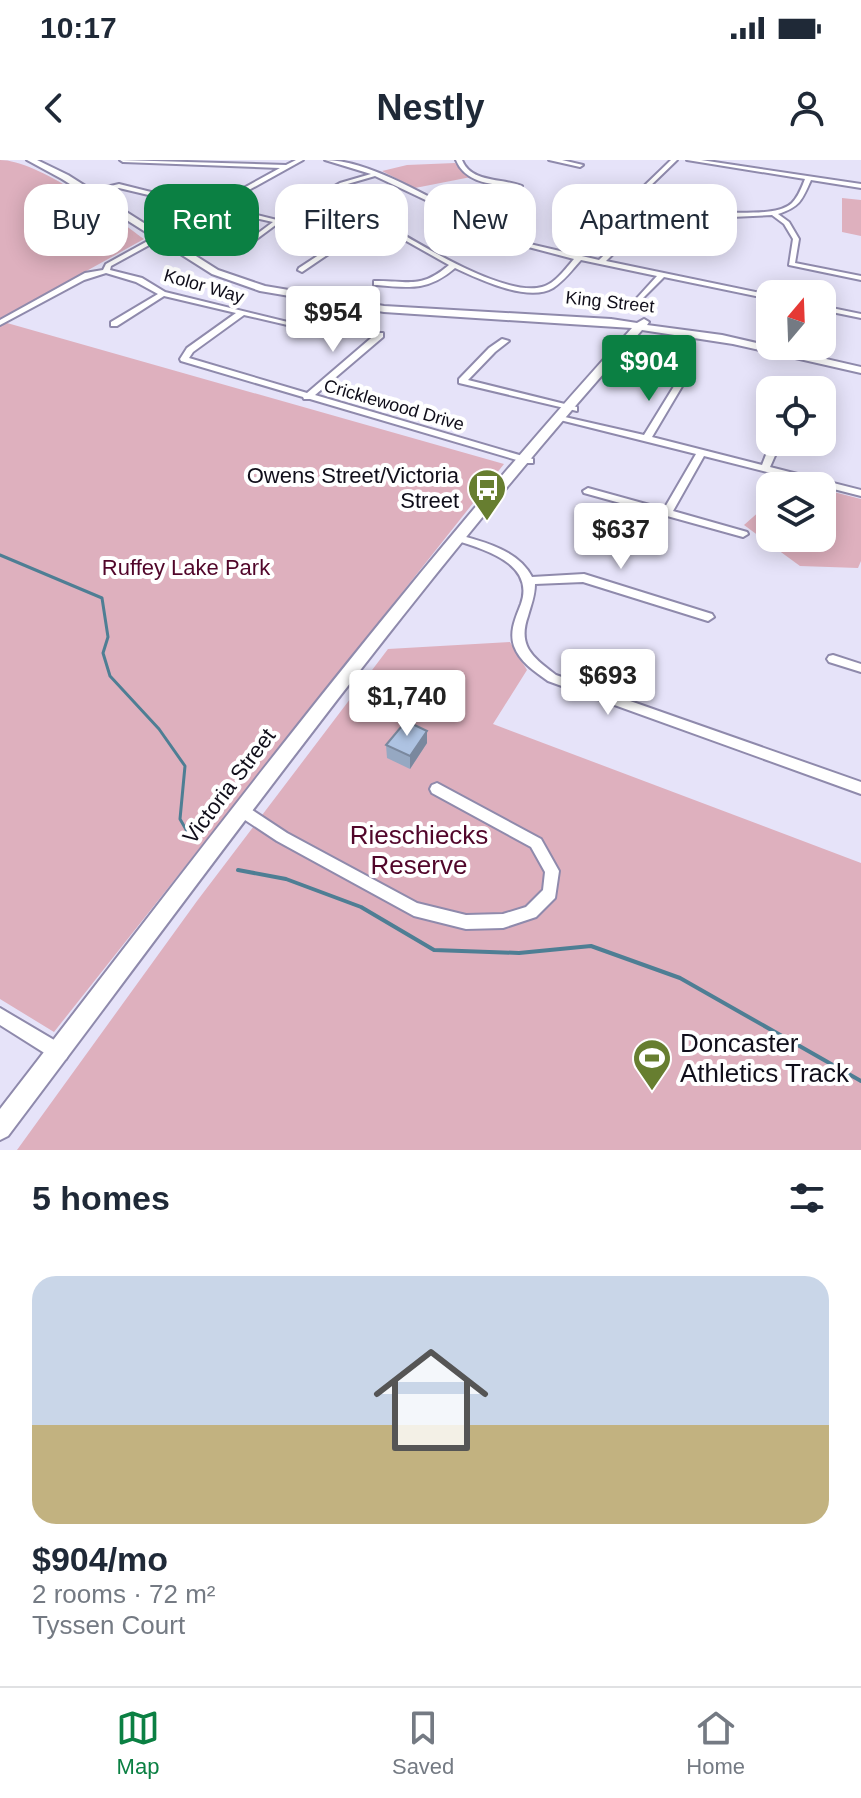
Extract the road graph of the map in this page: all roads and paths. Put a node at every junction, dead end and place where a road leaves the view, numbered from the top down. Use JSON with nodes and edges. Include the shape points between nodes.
{"nodes":[{"id":1,"x":31,"y":160,"type":"edge"},
{"id":2,"x":123,"y":160,"type":"edge"},
{"id":3,"x":300,"y":160,"type":"edge"},
{"id":4,"x":320,"y":160,"type":"edge"},
{"id":5,"x":459,"y":160,"type":"edge"},
{"id":6,"x":552,"y":160,"type":"edge"},
{"id":7,"x":674,"y":160,"type":"edge"},
{"id":8,"x":690,"y":160,"type":"edge"},
{"id":9,"x":330,"y":161,"type":"edge"},
{"id":10,"x":369,"y":161,"type":"edge"},
{"id":11,"x":198,"y":162,"type":"edge"},
{"id":12,"x":580,"y":165,"type":"dead end"},
{"id":13,"x":357,"y":167,"type":"junction"},
{"id":14,"x":284,"y":169,"type":"junction"},
{"id":15,"x":377,"y":174,"type":"junction"},
{"id":16,"x":809,"y":178,"type":"junction"},
{"id":17,"x":74,"y":184,"type":"edge"},
{"id":18,"x":257,"y":184,"type":"edge"},
{"id":19,"x":342,"y":184,"type":"edge"},
{"id":20,"x":508,"y":184,"type":"edge"},
{"id":21,"x":649,"y":184,"type":"edge"},
{"id":22,"x":861,"y":186,"type":"edge"},
{"id":23,"x":424,"y":197,"type":"edge"},
{"id":24,"x":773,"y":213,"type":"junction"},
{"id":25,"x":737,"y":214,"type":"edge"},
{"id":26,"x":259,"y":216,"type":"edge"},
{"id":27,"x":259,"y":236,"type":"edge"},
{"id":28,"x":408,"y":239,"type":"edge"},
{"id":29,"x":144,"y":247,"type":"edge"},
{"id":30,"x":536,"y":247,"type":"edge"},
{"id":31,"x":190,"y":256,"type":"edge"},
{"id":32,"x":323,"y":256,"type":"edge"},
{"id":33,"x":607,"y":256,"type":"edge"},
{"id":34,"x":579,"y":258,"type":"junction"},
{"id":35,"x":600,"y":263,"type":"junction"},
{"id":36,"x":454,"y":265,"type":"junction"},
{"id":37,"x":106,"y":270,"type":"junction"},
{"id":38,"x":302,"y":270,"type":"dead end"},
{"id":39,"x":662,"y":275,"type":"junction"},
{"id":40,"x":861,"y":278,"type":"edge"},
{"id":41,"x":377,"y":283,"type":"dead end"},
{"id":42,"x":163,"y":294,"type":"junction"},
{"id":43,"x":756,"y":294,"type":"edge"},
{"id":44,"x":641,"y":298,"type":"dead end"},
{"id":45,"x":836,"y":311,"type":"edge"},
{"id":46,"x":242,"y":313,"type":"junction"},
{"id":47,"x":482,"y":315,"type":"junction"},
{"id":48,"x":861,"y":316,"type":"edge"},
{"id":49,"x":611,"y":322,"type":"junction"},
{"id":50,"x":0,"y":323,"type":"edge"},
{"id":51,"x":114,"y":324,"type":"dead end"},
{"id":52,"x":296,"y":325,"type":"dead end"},
{"id":53,"x":636,"y":325,"type":"junction"},
{"id":54,"x":380,"y":335,"type":"dead end"},
{"id":55,"x":620,"y":339,"type":"junction"},
{"id":56,"x":505,"y":341,"type":"dead end"},
{"id":57,"x":732,"y":341,"type":"junction"},
{"id":58,"x":756,"y":345,"type":"edge"},
{"id":59,"x":825,"y":360,"type":"edge"},
{"id":60,"x":861,"y":370,"type":"edge"},
{"id":61,"x":680,"y":383,"type":"dead end"},
{"id":62,"x":589,"y":384,"type":"junction"},
{"id":63,"x":307,"y":397,"type":"junction"},
{"id":64,"x":566,"y":415,"type":"junction"},
{"id":65,"x":646,"y":439,"type":"junction"},
{"id":66,"x":701,"y":453,"type":"junction"},
{"id":67,"x":770,"y":456,"type":"edge"},
{"id":68,"x":527,"y":460,"type":"junction"},
{"id":69,"x":765,"y":469,"type":"junction"},
{"id":70,"x":588,"y":491,"type":"dead end"},
{"id":71,"x":861,"y":493,"type":"edge"},
{"id":72,"x":667,"y":513,"type":"junction"},
{"id":73,"x":743,"y":534,"type":"dead end"},
{"id":74,"x":459,"y":538,"type":"junction"},
{"id":75,"x":527,"y":581,"type":"junction"},
{"id":76,"x":708,"y":617,"type":"dead end"},
{"id":77,"x":833,"y":659,"type":"dead end"},
{"id":78,"x":861,"y":668,"type":"edge"},
{"id":79,"x":861,"y":788,"type":"edge"},
{"id":80,"x":437,"y":789,"type":"dead end"},
{"id":81,"x":241,"y":810,"type":"junction"},
{"id":82,"x":0,"y":1016,"type":"edge"},
{"id":83,"x":60,"y":1053,"type":"junction"},
{"id":84,"x":0,"y":1128,"type":"edge"}],
"edges":[{"from":1,"to":17,"type":"main road","name":"King Street"},
{"from":2,"to":11,"type":"street"},
{"from":3,"to":14,"type":"street"},
{"from":4,"to":9,"type":"street"},
{"from":5,"to":20,"type":"street","via":[[463,170],[479,179]]},
{"from":6,"to":12,"type":"street"},
{"from":7,"to":21,"type":"street"},
{"from":8,"to":16,"type":"street"},
{"from":9,"to":13,"type":"street"},
{"from":10,"to":13,"type":"street"},
{"from":11,"to":14,"type":"street"},
{"from":13,"to":15,"type":"street"},
{"from":14,"to":18,"type":"street"},
{"from":15,"to":19,"type":"street"},
{"from":15,"to":23,"type":"street"},
{"from":16,"to":22,"type":"street"},
{"from":16,"to":24,"type":"street","via":[[798,201]]},
{"from":24,"to":25,"type":"street"},
{"from":24,"to":40,"type":"street","via":[[796,239],[791,264]]},
{"from":26,"to":27,"type":"street","via":[[282,221]]},
{"from":28,"to":36,"type":"street"},
{"from":29,"to":37,"type":"street"},
{"from":30,"to":34,"type":"street"},
{"from":31,"to":47,"type":"main road","name":"King Street","via":[[215,272],[263,289],[375,308]]},
{"from":32,"to":38,"type":"street"},
{"from":33,"to":35,"type":"street"},
{"from":34,"to":35,"type":"street"},
{"from":34,"to":36,"type":"street","via":[[542,290],[498,282]]},
{"from":35,"to":39,"type":"street"},
{"from":36,"to":41,"type":"street","via":[[426,285]]},
{"from":37,"to":42,"type":"street","name":"Kolor Way"},
{"from":37,"to":50,"type":"street"},
{"from":39,"to":43,"type":"street"},
{"from":39,"to":44,"type":"street"},
{"from":42,"to":46,"type":"street","name":"Kolor Way"},
{"from":42,"to":51,"type":"street"},
{"from":45,"to":48,"type":"street"},
{"from":46,"to":52,"type":"street","name":"Kolor Way"},
{"from":46,"to":63,"type":"street","name":"Cricklewood Drive","via":[[184,359]]},
{"from":47,"to":49,"type":"main road","name":"King Street"},
{"from":47,"to":53,"type":"main road","name":"King Street","via":[[561,314]]},
{"from":49,"to":53,"type":"main road","name":"King Street"},
{"from":49,"to":55,"type":"main road"},
{"from":53,"to":55,"type":"main road","name":"Victoria Street"},
{"from":53,"to":57,"type":"main road","name":"King Street"},
{"from":53,"to":57,"type":"main road","name":"King Street"},
{"from":53,"to":62,"type":"main road","name":"Victoria Street"},
{"from":54,"to":63,"type":"street"},
{"from":55,"to":62,"type":"main road","name":"Victoria Street"},
{"from":56,"to":64,"type":"street","via":[[462,381]]},
{"from":57,"to":58,"type":"main road","name":"King Street"},
{"from":59,"to":60,"type":"main road","name":"King Street"},
{"from":61,"to":65,"type":"street"},
{"from":62,"to":64,"type":"main road","name":"Victoria Street"},
{"from":63,"to":68,"type":"street","name":"Cricklewood Drive"},
{"from":64,"to":65,"type":"street"},
{"from":64,"to":68,"type":"main road","name":"Victoria Street"},
{"from":65,"to":66,"type":"street"},
{"from":66,"to":69,"type":"street"},
{"from":66,"to":72,"type":"street"},
{"from":67,"to":69,"type":"street"},
{"from":68,"to":74,"type":"main road","name":"Victoria Street"},
{"from":69,"to":71,"type":"street"},
{"from":70,"to":72,"type":"street"},
{"from":72,"to":73,"type":"street"},
{"from":74,"to":75,"type":"street","via":[[498,551],[518,565]]},
{"from":74,"to":81,"type":"main road","name":"Victoria Street"},
{"from":75,"to":76,"type":"street","via":[[584,578]]},
{"from":75,"to":79,"type":"street","via":[[530,593],[517,621],[517,638],[528,659],[552,678]]},
{"from":77,"to":78,"type":"street"},
{"from":80,"to":81,"type":"street","via":[[536,843],[552,871],[550,893],[531,912],[503,921],[466,922],[414,909]]},
{"from":81,"to":83,"type":"main road","name":"Victoria Street"},
{"from":82,"to":83,"type":"street"},
{"from":83,"to":84,"type":"main road","name":"Victoria Street"}]}
